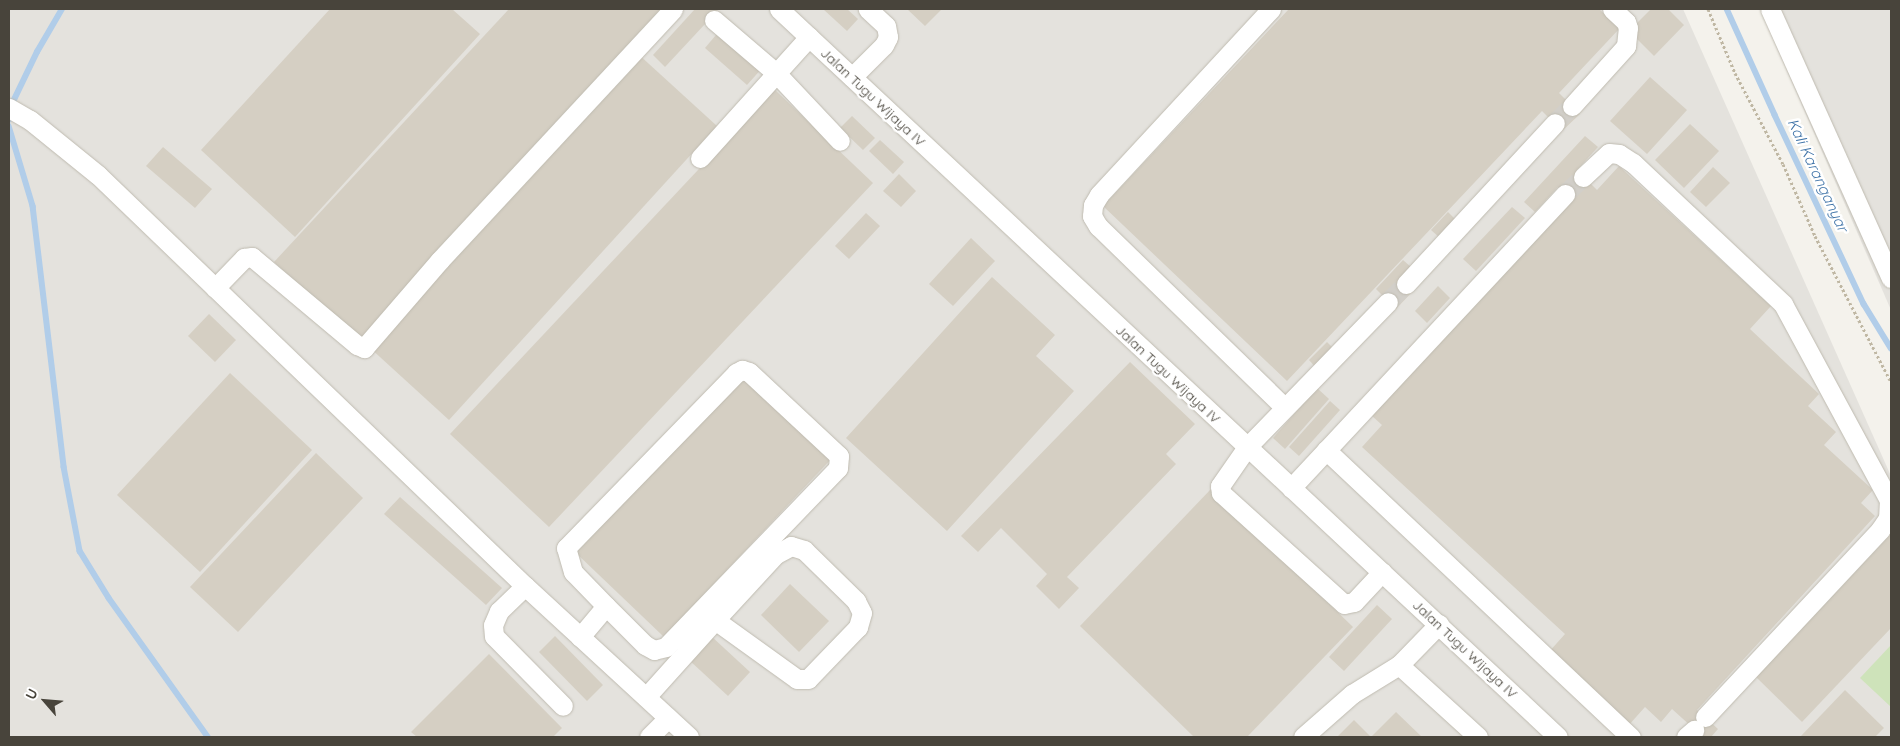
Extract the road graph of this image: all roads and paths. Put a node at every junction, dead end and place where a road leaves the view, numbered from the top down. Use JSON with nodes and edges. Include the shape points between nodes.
{"nodes":[{"id":1,"x":673,"y":9,"type":"edge"},
{"id":2,"x":779,"y":9,"type":"edge"},
{"id":3,"x":868,"y":9,"type":"edge"},
{"id":4,"x":1272,"y":9,"type":"edge"},
{"id":5,"x":1612,"y":9,"type":"edge"},
{"id":6,"x":1708,"y":9,"type":"edge"},
{"id":7,"x":1770,"y":9,"type":"edge"},
{"id":8,"x":714,"y":20,"type":"dead end"},
{"id":9,"x":810,"y":37,"type":"junction"},
{"id":10,"x":776,"y":73,"type":"junction"},
{"id":11,"x":852,"y":77,"type":"junction"},
{"id":12,"x":1572,"y":106,"type":"tunnel mouth"},
{"id":13,"x":9,"y":108,"type":"edge"},
{"id":14,"x":1555,"y":123,"type":"tunnel mouth"},
{"id":15,"x":840,"y":141,"type":"dead end"},
{"id":16,"x":700,"y":158,"type":"dead end"},
{"id":17,"x":1583,"y":177,"type":"tunnel mouth"},
{"id":18,"x":1565,"y":194,"type":"tunnel mouth"},
{"id":19,"x":1891,"y":278,"type":"edge"},
{"id":20,"x":1406,"y":284,"type":"tunnel mouth"},
{"id":21,"x":215,"y":288,"type":"junction"},
{"id":22,"x":1388,"y":302,"type":"tunnel mouth"},
{"id":23,"x":1891,"y":382,"type":"edge"},
{"id":24,"x":1284,"y":407,"type":"junction"},
{"id":25,"x":1247,"y":447,"type":"junction"},
{"id":26,"x":1326,"y":450,"type":"junction"},
{"id":27,"x":1291,"y":488,"type":"junction"},
{"id":28,"x":1382,"y":572,"type":"junction"},
{"id":29,"x":525,"y":586,"type":"junction"},
{"id":30,"x":606,"y":606,"type":"junction"},
{"id":31,"x":715,"y":620,"type":"junction"},
{"id":32,"x":1439,"y":624,"type":"junction"},
{"id":33,"x":580,"y":637,"type":"junction"},
{"id":34,"x":1399,"y":666,"type":"junction"},
{"id":35,"x":646,"y":697,"type":"junction"},
{"id":36,"x":563,"y":706,"type":"dead end"},
{"id":37,"x":668,"y":718,"type":"junction"},
{"id":38,"x":1695,"y":728,"type":"edge"},
{"id":39,"x":649,"y":737,"type":"edge"},
{"id":40,"x":689,"y":737,"type":"edge"},
{"id":41,"x":1303,"y":737,"type":"edge"},
{"id":42,"x":1478,"y":737,"type":"edge"},
{"id":43,"x":1558,"y":737,"type":"edge"},
{"id":44,"x":1631,"y":737,"type":"edge"}],
"edges":[{"from":1,"to":21,"type":"street","via":[[440,260],[364,348],[252,257],[244,258]]},
{"from":2,"to":9,"type":"street","name":"Jalan Tugu Wijaya IV"},
{"from":3,"to":11,"type":"street","via":[[886,26],[888,37]]},
{"from":4,"to":24,"type":"street","via":[[1099,195],[1093,205],[1092,216],[1098,226]]},
{"from":5,"to":12,"type":"street","via":[[1626,22],[1626,46]]},
{"from":6,"to":23,"type":"path","via":[[1736,73],[1784,164],[1815,236]]},
{"from":7,"to":19,"type":"street"},
{"from":8,"to":10,"type":"street"},
{"from":9,"to":10,"type":"street"},
{"from":9,"to":11,"type":"street","name":"Jalan Tugu Wijaya IV"},
{"from":10,"to":15,"type":"street"},
{"from":10,"to":16,"type":"street"},
{"from":11,"to":25,"type":"street","name":"Jalan Tugu Wijaya IV"},
{"from":13,"to":21,"type":"street","via":[[30,120],[98,175]]},
{"from":14,"to":20,"type":"street"},
{"from":17,"to":38,"type":"street","via":[[1609,153],[1619,154],[1633,163],[1783,304],[1889,500],[1888,518],[1880,530]]},
{"from":18,"to":26,"type":"street"},
{"from":21,"to":29,"type":"street"},
{"from":22,"to":24,"type":"street"},
{"from":24,"to":25,"type":"street"},
{"from":25,"to":27,"type":"street","name":"Jalan Tugu Wijaya IV"},
{"from":25,"to":28,"type":"street","via":[[1220,486],[1221,493],[1344,604],[1354,602]]},
{"from":26,"to":27,"type":"street"},
{"from":26,"to":44,"type":"street"},
{"from":27,"to":28,"type":"street","name":"Jalan Tugu Wijaya IV"},
{"from":28,"to":32,"type":"street","name":"Jalan Tugu Wijaya IV"},
{"from":29,"to":33,"type":"street"},
{"from":29,"to":36,"type":"street","via":[[499,611],[493,625],[494,636]]},
{"from":30,"to":30,"type":"street","via":[[645,645],[654,650],[666,647],[838,468],[838,456],[750,372],[742,370],[736,373],[566,548],[573,572]]},
{"from":30,"to":33,"type":"street"},
{"from":31,"to":31,"type":"street","via":[[788,674],[802,679],[808,678],[858,627],[862,613],[856,601],[804,550],[791,546],[776,554]]},
{"from":31,"to":35,"type":"street"},
{"from":32,"to":34,"type":"street"},
{"from":32,"to":43,"type":"street","name":"Jalan Tugu Wijaya IV"},
{"from":33,"to":35,"type":"street"},
{"from":34,"to":41,"type":"street","via":[[1352,694]]},
{"from":34,"to":42,"type":"street"},
{"from":35,"to":37,"type":"street"},
{"from":37,"to":39,"type":"street"},
{"from":37,"to":40,"type":"street"}]}
